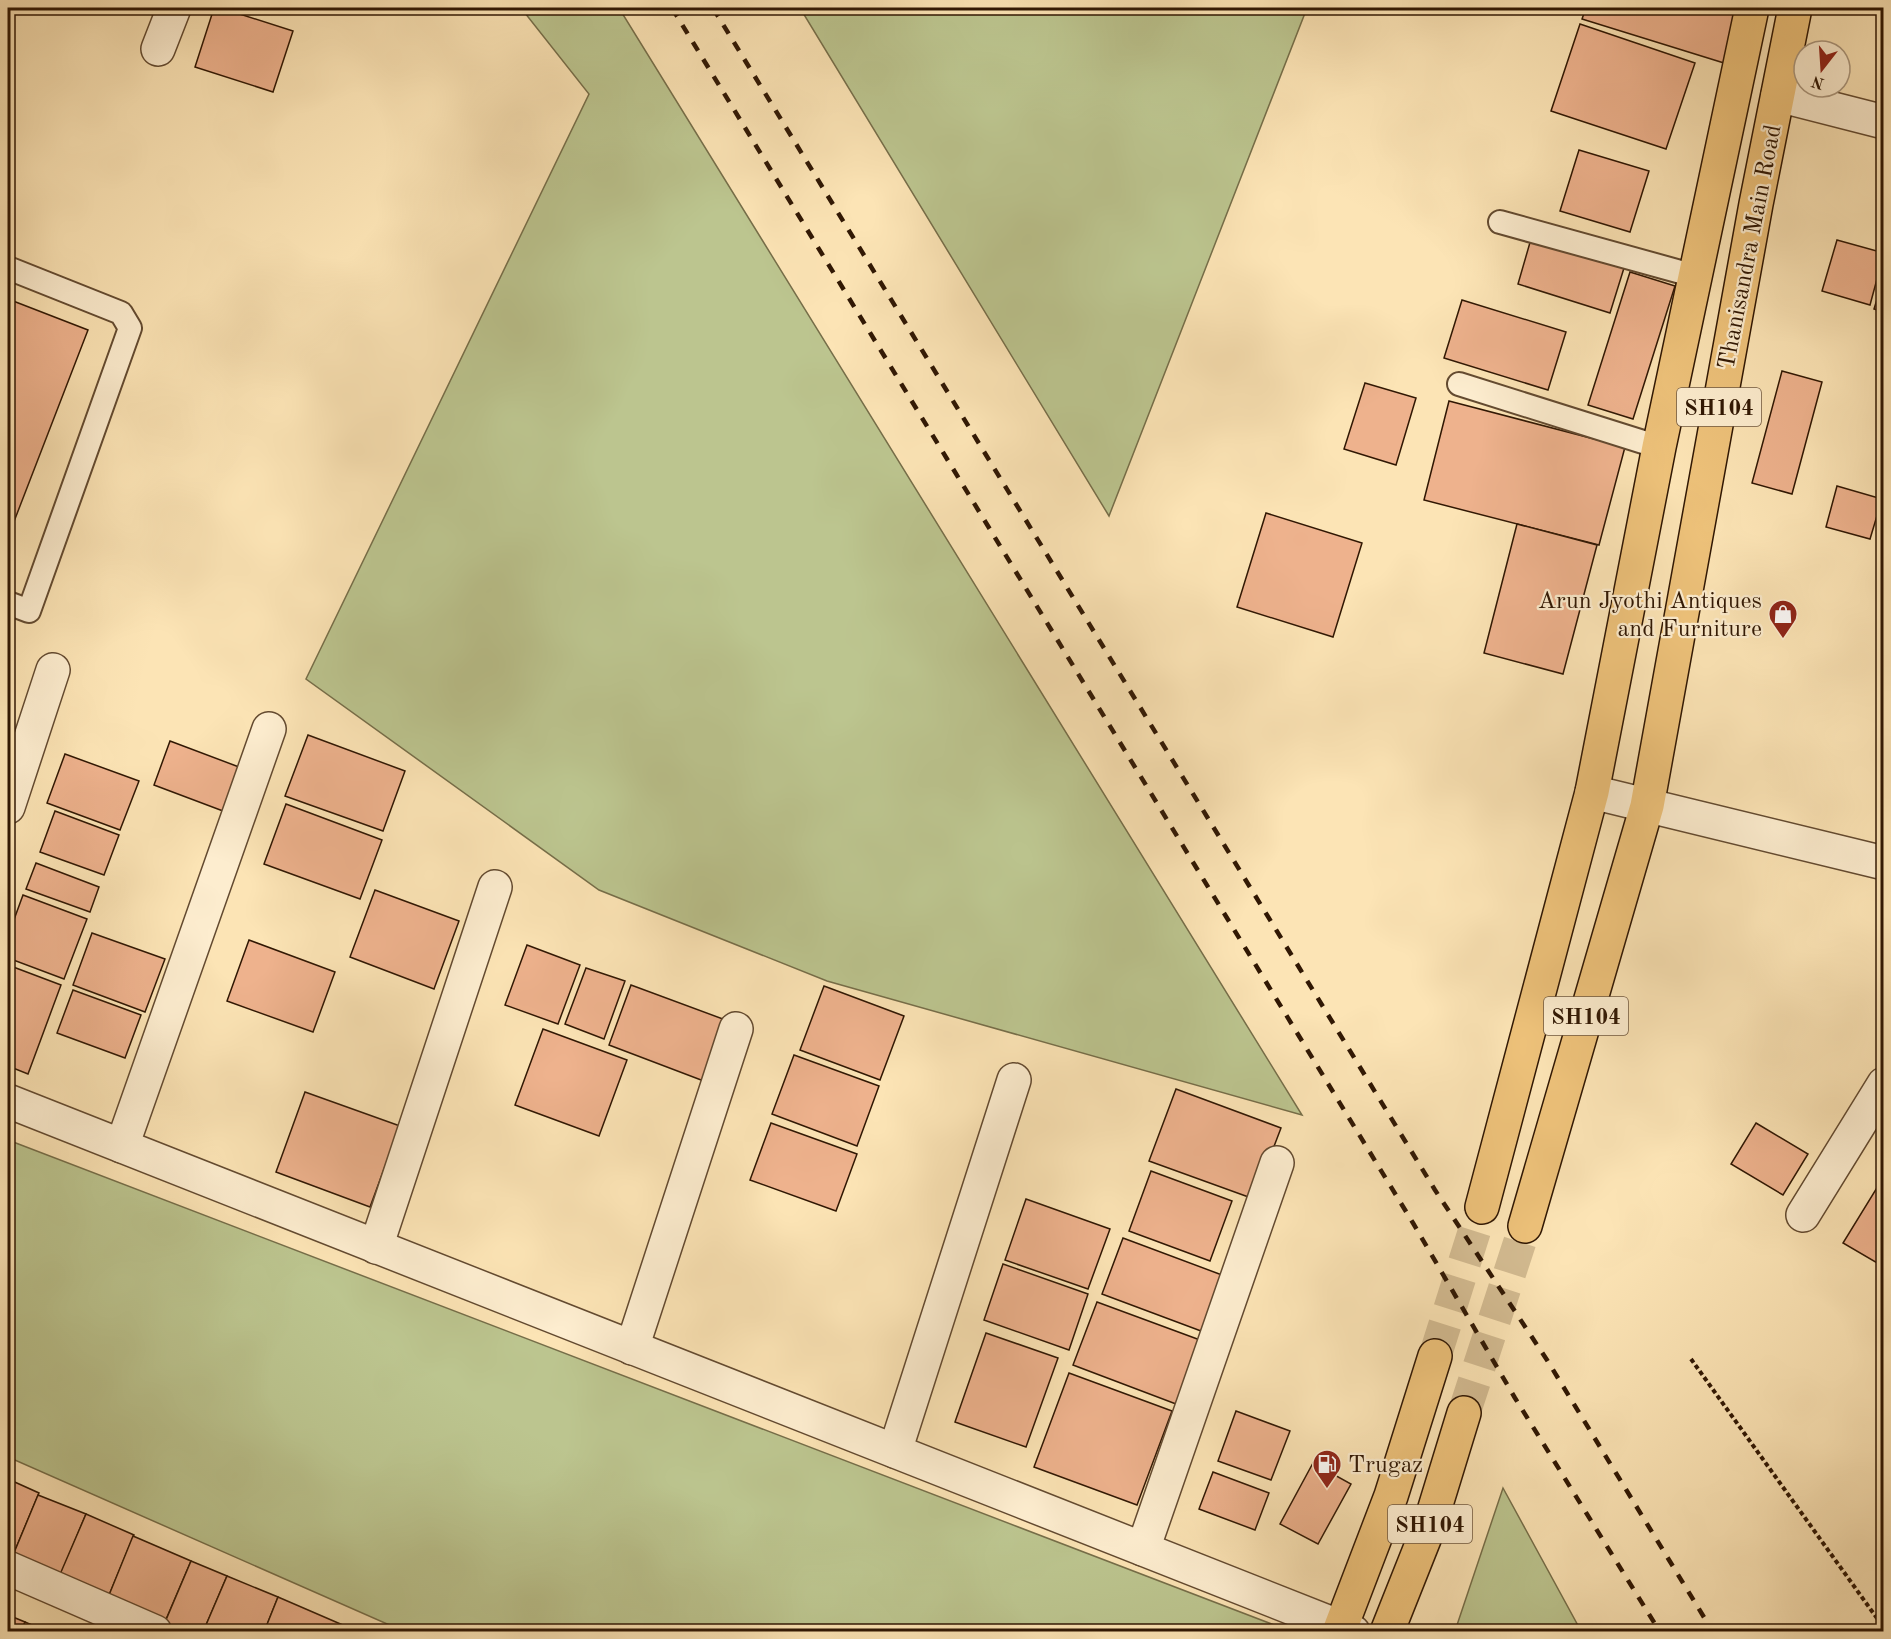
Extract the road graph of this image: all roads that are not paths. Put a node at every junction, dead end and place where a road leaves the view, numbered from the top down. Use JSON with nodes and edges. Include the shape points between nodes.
{"nodes":[{"id":1,"x":174,"y":8,"type":"edge"},
{"id":2,"x":1752,"y":8,"type":"edge"},
{"id":3,"x":1796,"y":8,"type":"edge"},
{"id":4,"x":158,"y":50,"type":"dead end"},
{"id":5,"x":1778,"y":95,"type":"junction"},
{"id":6,"x":1884,"y":122,"type":"edge"},
{"id":7,"x":1500,"y":222,"type":"dead end"},
{"id":8,"x":8,"y":268,"type":"edge"},
{"id":9,"x":1695,"y":276,"type":"junction"},
{"id":10,"x":1459,"y":384,"type":"dead end"},
{"id":11,"x":1659,"y":447,"type":"junction"},
{"id":12,"x":8,"y":603,"type":"edge"},
{"id":13,"x":53,"y":670,"type":"dead end"},
{"id":14,"x":269,"y":729,"type":"dead end"},
{"id":15,"x":1592,"y":792,"type":"junction"},
{"id":16,"x":1647,"y":806,"type":"junction"},
{"id":17,"x":8,"y":807,"type":"edge"},
{"id":18,"x":1884,"y":863,"type":"edge"},
{"id":19,"x":495,"y":887,"type":"dead end"},
{"id":20,"x":736,"y":1029,"type":"dead end"},
{"id":21,"x":1014,"y":1080,"type":"dead end"},
{"id":22,"x":1884,"y":1084,"type":"edge"},
{"id":23,"x":8,"y":1101,"type":"edge"},
{"id":24,"x":122,"y":1146,"type":"junction"},
{"id":25,"x":1277,"y":1163,"type":"dead end"},
{"id":26,"x":1482,"y":1207,"type":"tunnel mouth"},
{"id":27,"x":1803,"y":1215,"type":"dead end"},
{"id":28,"x":1525,"y":1226,"type":"tunnel mouth"},
{"id":29,"x":376,"y":1247,"type":"junction"},
{"id":30,"x":632,"y":1347,"type":"junction"},
{"id":31,"x":1435,"y":1356,"type":"tunnel mouth"},
{"id":32,"x":1464,"y":1413,"type":"tunnel mouth"},
{"id":33,"x":895,"y":1451,"type":"junction"},
{"id":34,"x":1143,"y":1549,"type":"junction"},
{"id":35,"x":8,"y":1568,"type":"edge"},
{"id":36,"x":1344,"y":1630,"type":"edge"},
{"id":37,"x":155,"y":1632,"type":"edge"},
{"id":38,"x":1387,"y":1632,"type":"edge"}],
"edges":[{"from":1,"to":4,"type":"street"},
{"from":2,"to":9,"type":"main road","name":"Thanisandra Main Road","number":"SH104"},
{"from":3,"to":5,"type":"main road","name":"Thanisandra Main Road","number":"SH104"},
{"from":5,"to":6,"type":"street"},
{"from":5,"to":16,"type":"main road","name":"Thanisandra Main Road","number":"SH104"},
{"from":7,"to":9,"type":"lane"},
{"from":8,"to":12,"type":"lane","via":[[121,313],[130,328],[29,611]]},
{"from":9,"to":11,"type":"main road","name":"Thanisandra Main Road","number":"SH104"},
{"from":10,"to":11,"type":"lane"},
{"from":11,"to":15,"type":"main road","name":"Thanisandra Main Road","number":"SH104"},
{"from":13,"to":17,"type":"street"},
{"from":14,"to":24,"type":"street"},
{"from":15,"to":16,"type":"street"},
{"from":15,"to":26,"type":"main road","number":"SH104"},
{"from":16,"to":18,"type":"street"},
{"from":16,"to":28,"type":"main road","number":"SH104"},
{"from":19,"to":29,"type":"street"},
{"from":20,"to":30,"type":"street"},
{"from":21,"to":33,"type":"street"},
{"from":22,"to":27,"type":"street"},
{"from":23,"to":24,"type":"street"},
{"from":24,"to":29,"type":"street"},
{"from":25,"to":34,"type":"street"},
{"from":29,"to":30,"type":"street"},
{"from":30,"to":33,"type":"street"},
{"from":31,"to":36,"type":"main road","number":"SH104"},
{"from":32,"to":38,"type":"main road","number":"SH104","via":[[1430,1524]]},
{"from":33,"to":34,"type":"street"},
{"from":34,"to":36,"type":"street"},
{"from":35,"to":37,"type":"street"}]}
